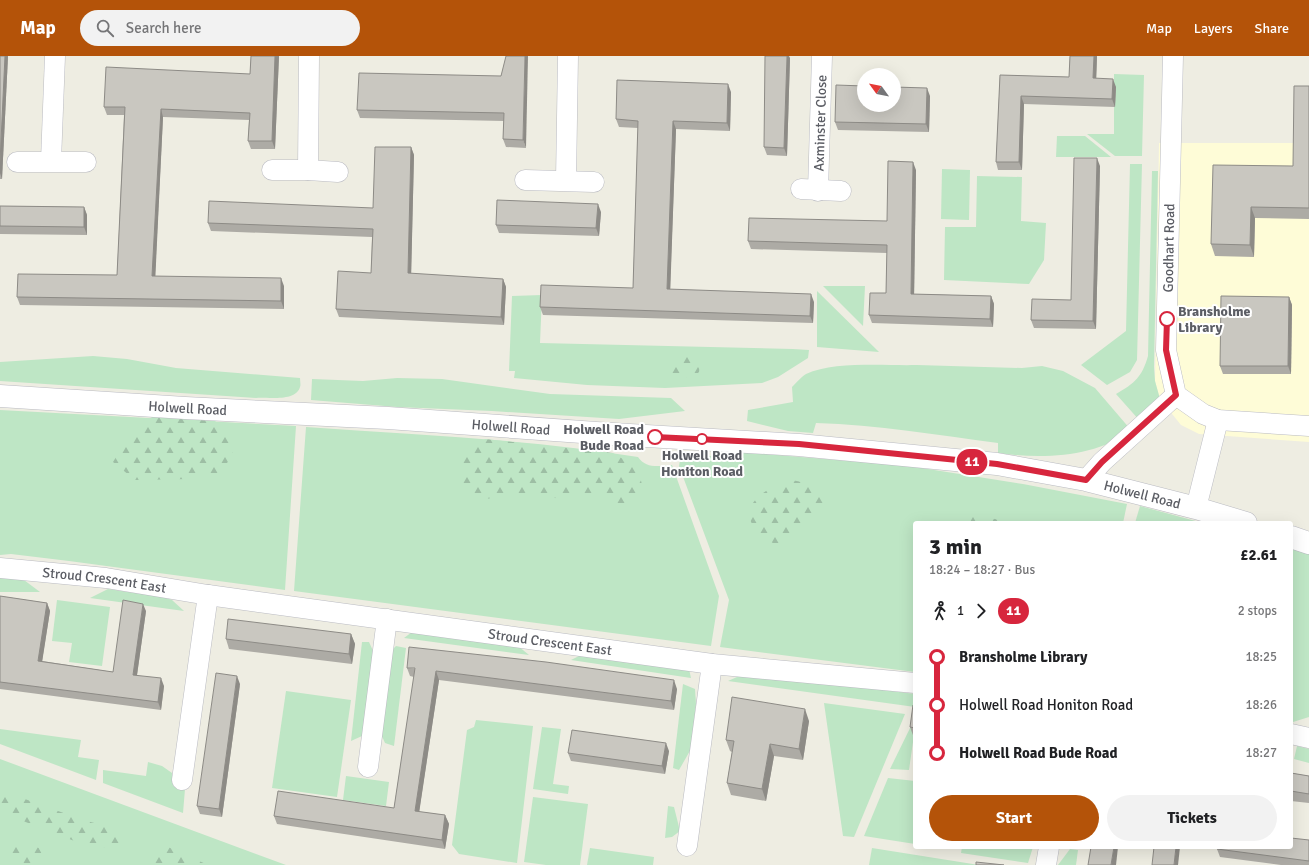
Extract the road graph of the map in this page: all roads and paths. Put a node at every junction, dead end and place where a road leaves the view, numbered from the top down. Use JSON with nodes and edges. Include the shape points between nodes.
{"nodes":[{"id":1,"x":55,"y":56,"type":"edge"},
{"id":2,"x":309,"y":56,"type":"edge"},
{"id":3,"x":568,"y":56,"type":"edge"},
{"id":4,"x":822,"y":56,"type":"edge"},
{"id":5,"x":1173,"y":56,"type":"edge"},
{"id":6,"x":51,"y":161,"type":"junction"},
{"id":7,"x":17,"y":162,"type":"dead end"},
{"id":8,"x":86,"y":162,"type":"dead end"},
{"id":9,"x":272,"y":170,"type":"dead end"},
{"id":10,"x":308,"y":170,"type":"junction"},
{"id":11,"x":338,"y":172,"type":"dead end"},
{"id":12,"x":524,"y":180,"type":"dead end"},
{"id":13,"x":566,"y":180,"type":"junction"},
{"id":14,"x":594,"y":182,"type":"dead end"},
{"id":15,"x":842,"y":191,"type":"dead end"},
{"id":16,"x":1176,"y":395,"type":"junction"},
{"id":17,"x":3,"y":397,"type":"edge"},
{"id":18,"x":1218,"y":420,"type":"junction"},
{"id":19,"x":1309,"y":426,"type":"edge"},
{"id":20,"x":1086,"y":480,"type":"junction"},
{"id":21,"x":1196,"y":508,"type":"junction"},
{"id":22,"x":1239,"y":521,"type":"edge"},
{"id":23,"x":1293,"y":538,"type":"edge"},
{"id":24,"x":1309,"y":543,"type":"edge"},
{"id":25,"x":0,"y":568,"type":"edge"},
{"id":26,"x":208,"y":595,"type":"junction"},
{"id":27,"x":388,"y":619,"type":"junction"},
{"id":28,"x":712,"y":664,"type":"junction"},
{"id":29,"x":913,"y":683,"type":"edge"},
{"id":30,"x":1293,"y":734,"type":"edge"},
{"id":31,"x":1309,"y":738,"type":"edge"},
{"id":32,"x":368,"y":767,"type":"dead end"},
{"id":33,"x":182,"y":780,"type":"dead end"},
{"id":34,"x":687,"y":846,"type":"dead end"},
{"id":35,"x":1050,"y":849,"type":"edge"},
{"id":36,"x":1046,"y":865,"type":"edge"}],
"edges":[{"from":1,"to":6,"type":"street"},
{"from":2,"to":10,"type":"street"},
{"from":3,"to":13,"type":"street"},
{"from":4,"to":15,"type":"street","name":"Axminster Close","via":[[809,190]]},
{"from":5,"to":16,"type":"street","name":"Goodhart Road","via":[[1166,350]]},
{"from":6,"to":7,"type":"street"},
{"from":6,"to":8,"type":"street"},
{"from":9,"to":10,"type":"street"},
{"from":10,"to":11,"type":"street"},
{"from":12,"to":13,"type":"street"},
{"from":13,"to":14,"type":"street"},
{"from":16,"to":18,"type":"street","via":[[1203,414]]},
{"from":16,"to":20,"type":"street","via":[[1102,462]]},
{"from":17,"to":20,"type":"street","name":"Holwell Road","via":[[799,444],[997,464]]},
{"from":18,"to":19,"type":"street"},
{"from":18,"to":21,"type":"street"},
{"from":20,"to":21,"type":"street","name":"Holwell Road"},
{"from":21,"to":22,"type":"street","name":"Holwell Road"},
{"from":23,"to":24,"type":"street"},
{"from":25,"to":26,"type":"street","name":"Stroud Crescent East","via":[[106,578]]},
{"from":26,"to":27,"type":"street","name":"Stroud Crescent East"},
{"from":26,"to":33,"type":"street"},
{"from":27,"to":28,"type":"street","name":"Stroud Crescent East"},
{"from":27,"to":32,"type":"street"},
{"from":28,"to":29,"type":"street","name":"Stroud Crescent East"},
{"from":28,"to":34,"type":"street"},
{"from":30,"to":31,"type":"street"},
{"from":35,"to":36,"type":"street"}]}
